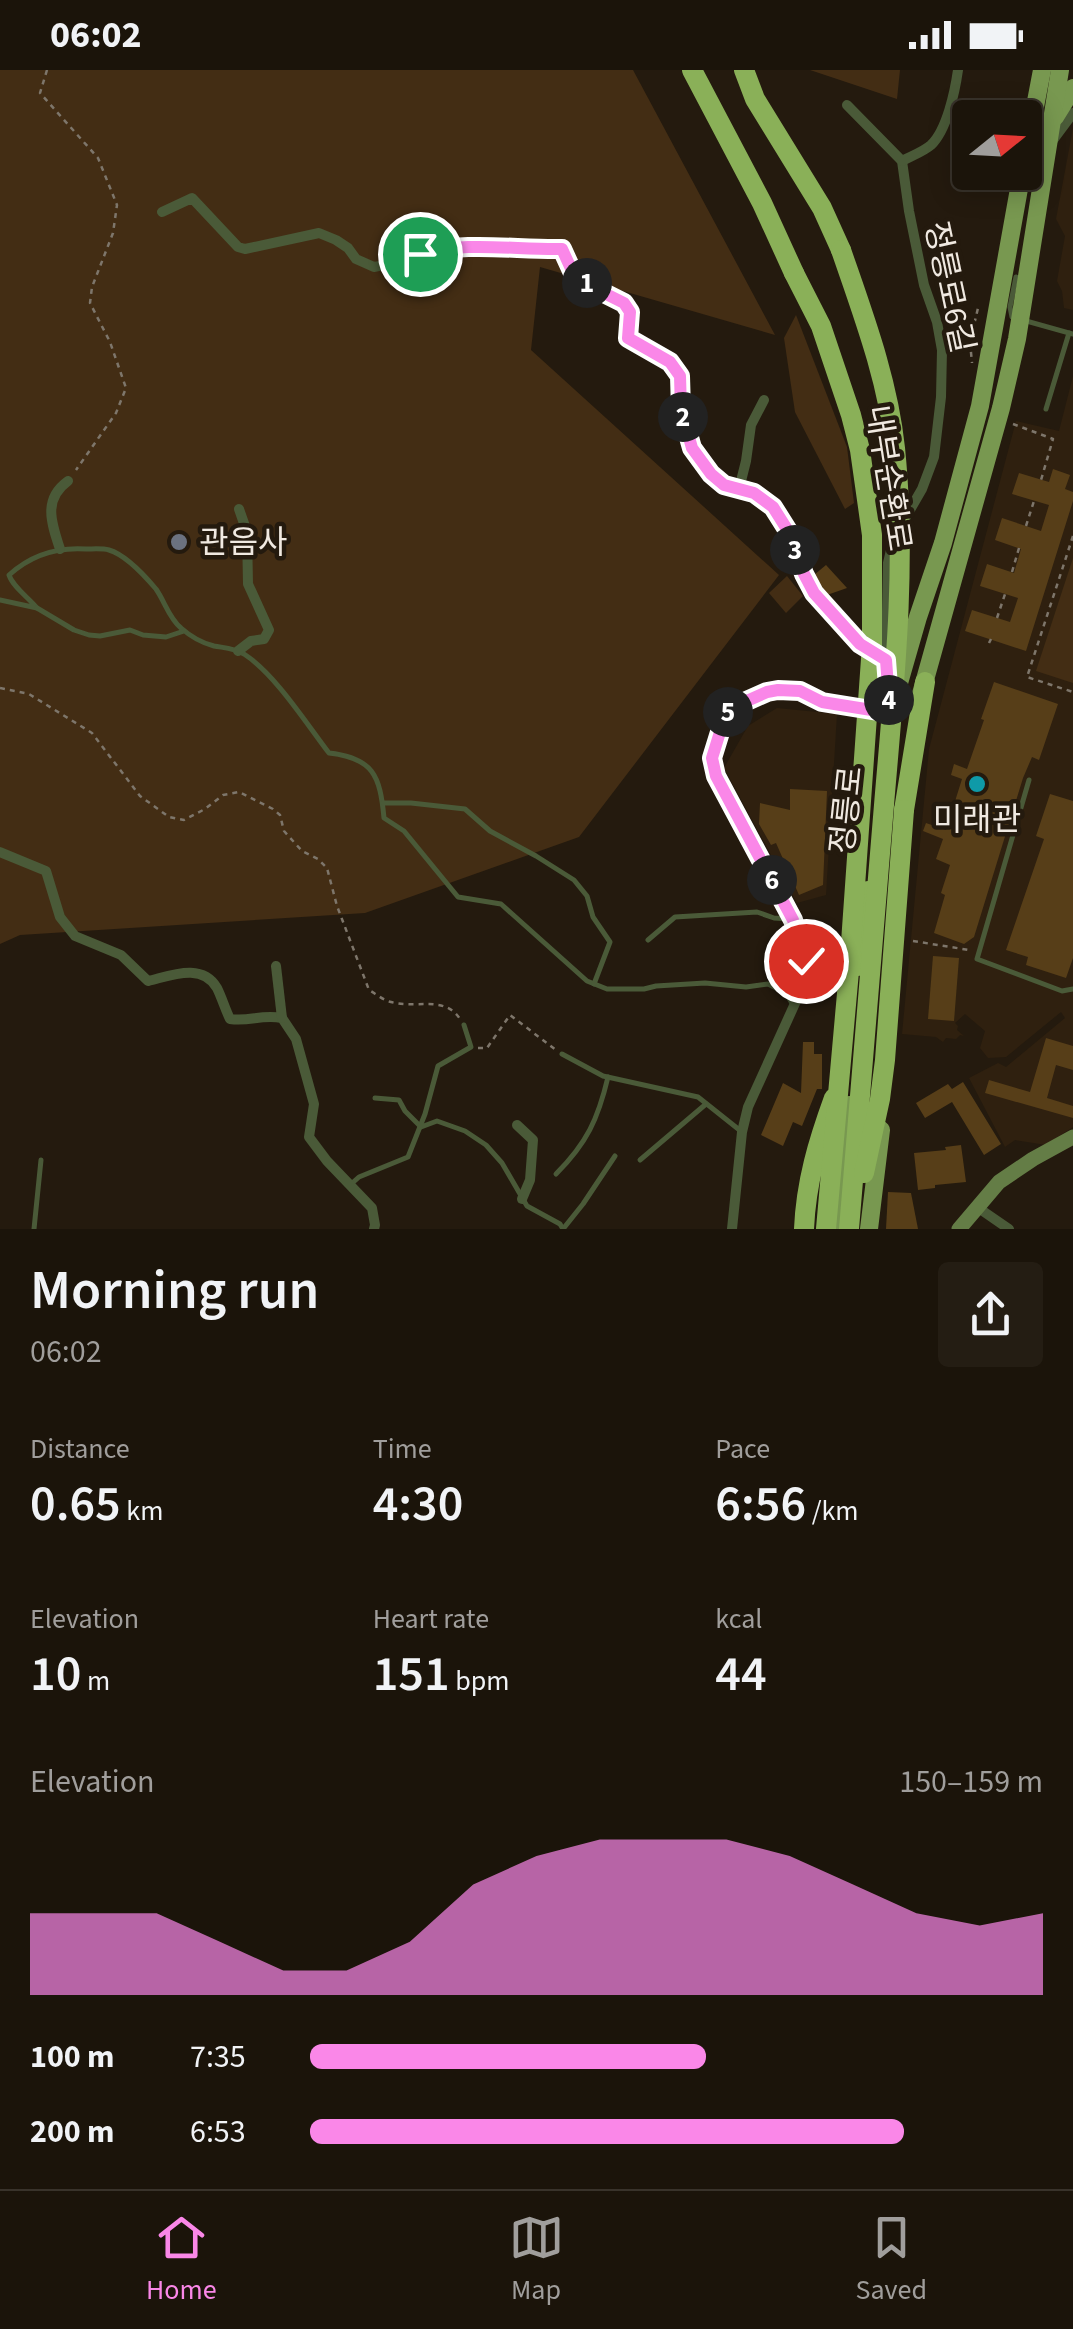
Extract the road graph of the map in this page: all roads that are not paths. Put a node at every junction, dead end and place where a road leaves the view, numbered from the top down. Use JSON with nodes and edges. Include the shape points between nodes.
{"nodes":[{"id":1,"x":692,"y":70,"type":"edge"},
{"id":2,"x":744,"y":70,"type":"edge"},
{"id":3,"x":958,"y":70,"type":"edge"},
{"id":4,"x":1033,"y":70,"type":"edge"},
{"id":5,"x":1042,"y":70,"type":"edge"},
{"id":6,"x":1060,"y":70,"type":"edge"},
{"id":7,"x":1073,"y":88,"type":"edge"},
{"id":8,"x":1037,"y":97,"type":"junction"},
{"id":9,"x":1036,"y":100,"type":"edge"},
{"id":10,"x":847,"y":105,"type":"dead end"},
{"id":11,"x":1073,"y":113,"type":"edge"},
{"id":12,"x":1052,"y":122,"type":"junction"},
{"id":13,"x":1049,"y":145,"type":"junction"},
{"id":14,"x":902,"y":161,"type":"junction"},
{"id":15,"x":1019,"y":190,"type":"edge"},
{"id":16,"x":1027,"y":190,"type":"edge"},
{"id":17,"x":162,"y":212,"type":"dead end"},
{"id":18,"x":1021,"y":281,"type":"junction"},
{"id":19,"x":1020,"y":320,"type":"junction"},
{"id":20,"x":1071,"y":334,"type":"edge"},
{"id":21,"x":764,"y":400,"type":"dead end"},
{"id":22,"x":1046,"y":410,"type":"dead end"},
{"id":23,"x":68,"y":480,"type":"road end"},
{"id":24,"x":739,"y":489,"type":"junction"},
{"id":25,"x":240,"y":508,"type":"dead end"},
{"id":26,"x":60,"y":549,"type":"junction"},
{"id":27,"x":0,"y":600,"type":"edge"},
{"id":28,"x":36,"y":608,"type":"junction"},
{"id":29,"x":185,"y":631,"type":"junction"},
{"id":30,"x":238,"y":651,"type":"junction"},
{"id":31,"x":886,"y":660,"type":"junction"},
{"id":32,"x":924,"y":682,"type":"junction"},
{"id":33,"x":890,"y":713,"type":"junction"},
{"id":34,"x":1029,"y":780,"type":"dead end"},
{"id":35,"x":383,"y":804,"type":"junction"},
{"id":36,"x":0,"y":852,"type":"edge"},
{"id":37,"x":893,"y":870,"type":"junction"},
{"id":38,"x":868,"y":889,"type":"junction"},
{"id":39,"x":793,"y":920,"type":"junction"},
{"id":40,"x":648,"y":940,"type":"dead end"},
{"id":41,"x":901,"y":948,"type":"junction"},
{"id":42,"x":276,"y":966,"type":"dead end"},
{"id":43,"x":594,"y":984,"type":"junction"},
{"id":44,"x":1073,"y":988,"type":"edge"},
{"id":45,"x":794,"y":1005,"type":"junction"},
{"id":46,"x":282,"y":1018,"type":"junction"},
{"id":47,"x":894,"y":1018,"type":"junction"},
{"id":48,"x":464,"y":1025,"type":"road end"},
{"id":49,"x":562,"y":1054,"type":"road end"},
{"id":50,"x":608,"y":1078,"type":"junction"},
{"id":51,"x":374,"y":1098,"type":"dead end"},
{"id":52,"x":706,"y":1104,"type":"junction"},
{"id":53,"x":517,"y":1125,"type":"dead end"},
{"id":54,"x":421,"y":1127,"type":"junction"},
{"id":55,"x":742,"y":1132,"type":"junction"},
{"id":56,"x":1073,"y":1137,"type":"edge"},
{"id":57,"x":615,"y":1156,"type":"dead end"},
{"id":58,"x":41,"y":1160,"type":"dead end"},
{"id":59,"x":640,"y":1160,"type":"dead end"},
{"id":60,"x":556,"y":1174,"type":"dead end"},
{"id":61,"x":350,"y":1186,"type":"junction"},
{"id":62,"x":522,"y":1200,"type":"junction"},
{"id":63,"x":978,"y":1207,"type":"junction"},
{"id":64,"x":34,"y":1229,"type":"edge"},
{"id":65,"x":374,"y":1229,"type":"edge"},
{"id":66,"x":563,"y":1229,"type":"edge"},
{"id":67,"x":732,"y":1229,"type":"edge"},
{"id":68,"x":804,"y":1229,"type":"edge"},
{"id":69,"x":826,"y":1229,"type":"edge"},
{"id":70,"x":838,"y":1229,"type":"edge"},
{"id":71,"x":852,"y":1229,"type":"edge"},
{"id":72,"x":869,"y":1229,"type":"edge"},
{"id":73,"x":959,"y":1229,"type":"edge"},
{"id":74,"x":1009,"y":1229,"type":"edge"}],
"edges":[{"from":1,"to":69,"type":"highway","name":"내부순환로","bridge":true,"via":[[822,326],[860,450],[872,534],[870,664]]},
{"from":2,"to":71,"type":"highway","name":"내부순환로","bridge":true,"via":[[841,250],[894,444],[900,544]]},
{"from":3,"to":14,"type":"street","via":[[932,145]]},
{"from":4,"to":8,"type":"main road"},
{"from":5,"to":8,"type":"main road"},
{"from":6,"to":12,"type":"main road","name":"정릉로"},
{"from":7,"to":12,"type":"main road"},
{"from":8,"to":9,"type":"main road"},
{"from":10,"to":14,"type":"street"},
{"from":11,"to":13,"type":"street","name":"정릉로"},
{"from":12,"to":13,"type":"main road","name":"정릉로"},
{"from":13,"to":18,"type":"main road","name":"정릉로"},
{"from":14,"to":31,"type":"street","name":"정릉로6길","via":[[942,350],[941,397],[934,457],[891,548]]},
{"from":15,"to":33,"type":"main road","name":"정릉로","via":[[984,388]]},
{"from":16,"to":18,"type":"main road"},
{"from":17,"to":24,"type":"street","via":[[192,198],[245,249],[320,233],[374,267],[432,250],[562,249],[573,273],[624,303],[628,338],[670,362],[680,376],[692,448],[711,474]]},
{"from":18,"to":19,"type":"main road","name":"정릉로"},
{"from":19,"to":20,"type":"lane"},
{"from":19,"to":32,"type":"main road","name":"정릉로"},
{"from":20,"to":22,"type":"lane"},
{"from":21,"to":24,"type":"street","via":[[751,425]]},
{"from":23,"to":26,"type":"street","via":[[56,489],[50,509]]},
{"from":24,"to":31,"type":"street","via":[[773,507],[814,593],[860,644]]},
{"from":25,"to":30,"type":"street","via":[[248,584],[269,630]]},
{"from":26,"to":28,"type":"lane","via":[[8,575]]},
{"from":26,"to":29,"type":"lane","via":[[120,556],[147,579]]},
{"from":27,"to":28,"type":"lane"},
{"from":28,"to":29,"type":"lane","via":[[89,635],[130,630],[166,637]]},
{"from":29,"to":30,"type":"lane"},
{"from":30,"to":35,"type":"lane","via":[[263,670],[329,753],[371,768]]},
{"from":31,"to":33,"type":"street","name":"정릉로6길"},
{"from":32,"to":37,"type":"main road","name":"정릉로","via":[[901,772]]},
{"from":32,"to":41,"type":"main road","name":"정릉로"},
{"from":32,"to":71,"type":"highway","bridge":true,"via":[[904,810],[886,1060]]},
{"from":33,"to":38,"type":"main road","name":"정릉로"},
{"from":33,"to":39,"type":"street","via":[[778,690],[733,708],[722,723],[712,758],[716,776]]},
{"from":34,"to":44,"type":"lane","via":[[978,958],[1062,991]]},
{"from":35,"to":43,"type":"lane","via":[[384,818],[404,831],[458,898],[501,904]]},
{"from":35,"to":43,"type":"lane","via":[[465,809],[574,880],[610,942]]},
{"from":36,"to":46,"type":"street","via":[[46,871],[60,917],[75,936],[121,955],[148,982],[188,972],[208,978],[230,1019]]},
{"from":37,"to":41,"type":"main road","name":"정릉로"},
{"from":37,"to":47,"type":"main road","name":"정릉로"},
{"from":38,"to":68,"type":"highway","bridge":true,"via":[[843,1072],[811,1165]]},
{"from":38,"to":70,"type":"main road","name":"정릉로"},
{"from":38,"to":71,"type":"street","via":[[867,1060]]},
{"from":39,"to":40,"type":"lane","via":[[757,912],[675,917]]},
{"from":39,"to":45,"type":"street","via":[[806,961]]},
{"from":41,"to":47,"type":"main road","name":"정릉로"},
{"from":42,"to":46,"type":"street"},
{"from":43,"to":45,"type":"lane","via":[[628,990],[768,984]]},
{"from":45,"to":55,"type":"street"},
{"from":46,"to":61,"type":"street","via":[[296,1039],[314,1104],[309,1138]]},
{"from":47,"to":72,"type":"main road","name":"정릉로"},
{"from":48,"to":54,"type":"lane","via":[[472,1047],[438,1066]]},
{"from":49,"to":50,"type":"lane"},
{"from":50,"to":52,"type":"lane"},
{"from":50,"to":60,"type":"lane","via":[[589,1134]]},
{"from":51,"to":54,"type":"lane","via":[[399,1100]]},
{"from":52,"to":55,"type":"lane"},
{"from":52,"to":59,"type":"lane"},
{"from":53,"to":62,"type":"street","via":[[533,1140]]},
{"from":54,"to":61,"type":"lane","via":[[408,1157]]},
{"from":54,"to":62,"type":"lane","via":[[437,1121],[486,1145]]},
{"from":55,"to":67,"type":"street"},
{"from":56,"to":63,"type":"street","via":[[1000,1182]]},
{"from":57,"to":66,"type":"lane"},
{"from":58,"to":64,"type":"lane"},
{"from":61,"to":65,"type":"street","via":[[372,1208]]},
{"from":62,"to":66,"type":"lane"},
{"from":63,"to":73,"type":"street"},
{"from":63,"to":74,"type":"street"}]}
